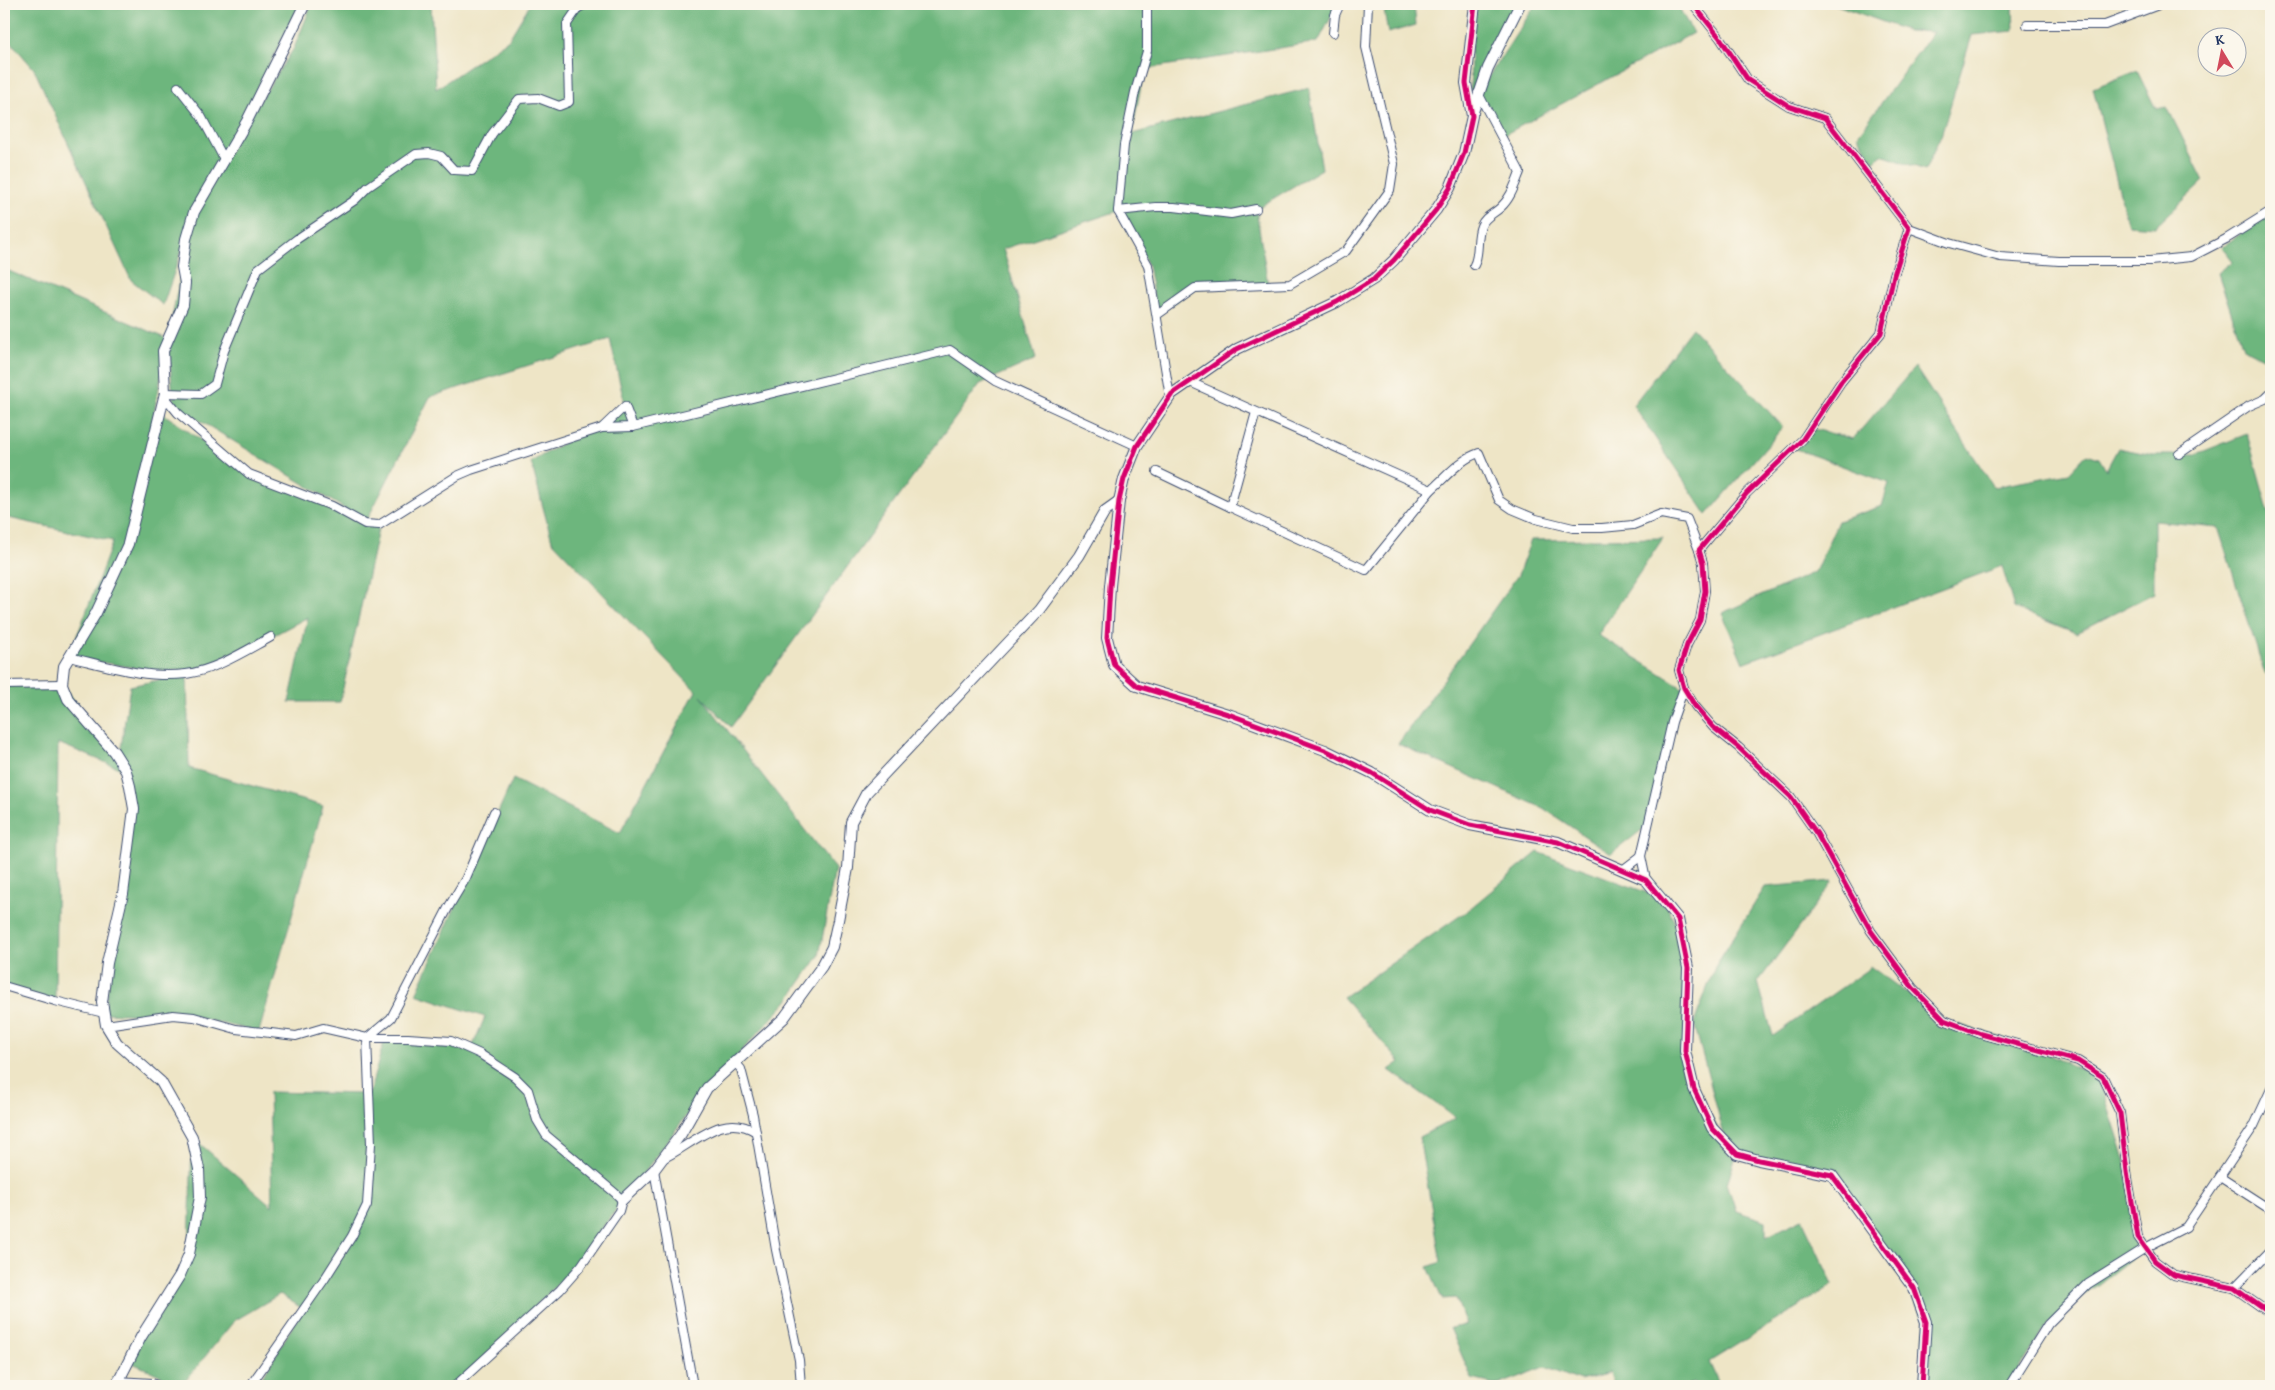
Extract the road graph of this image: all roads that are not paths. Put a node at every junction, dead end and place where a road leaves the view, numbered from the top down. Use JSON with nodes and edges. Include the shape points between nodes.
{"nodes":[{"id":1,"x":305,"y":4,"type":"edge"},
{"id":2,"x":586,"y":4,"type":"edge"},
{"id":3,"x":1147,"y":4,"type":"edge"},
{"id":4,"x":1340,"y":4,"type":"edge"},
{"id":5,"x":1368,"y":4,"type":"edge"},
{"id":6,"x":1475,"y":4,"type":"edge"},
{"id":7,"x":1520,"y":4,"type":"edge"},
{"id":8,"x":1693,"y":4,"type":"edge"},
{"id":9,"x":2161,"y":4,"type":"edge"},
{"id":10,"x":2027,"y":25,"type":"dead end"},
{"id":11,"x":1333,"y":33,"type":"dead end"},
{"id":12,"x":178,"y":87,"type":"dead end"},
{"id":13,"x":1478,"y":93,"type":"junction"},
{"id":14,"x":1472,"y":116,"type":"junction"},
{"id":15,"x":224,"y":159,"type":"junction"},
{"id":16,"x":1256,"y":209,"type":"dead end"},
{"id":17,"x":1118,"y":211,"type":"junction"},
{"id":18,"x":2271,"y":212,"type":"edge"},
{"id":19,"x":1909,"y":228,"type":"junction"},
{"id":20,"x":1474,"y":264,"type":"dead end"},
{"id":21,"x":1157,"y":315,"type":"junction"},
{"id":22,"x":1190,"y":382,"type":"junction"},
{"id":23,"x":165,"y":394,"type":"junction"},
{"id":24,"x":2271,"y":394,"type":"edge"},
{"id":25,"x":1170,"y":397,"type":"junction"},
{"id":26,"x":1256,"y":412,"type":"junction"},
{"id":27,"x":633,"y":427,"type":"junction"},
{"id":28,"x":602,"y":428,"type":"junction"},
{"id":29,"x":1137,"y":446,"type":"junction"},
{"id":30,"x":2179,"y":454,"type":"dead end"},
{"id":31,"x":1157,"y":472,"type":"dead end"},
{"id":32,"x":1431,"y":490,"type":"junction"},
{"id":33,"x":1119,"y":501,"type":"junction"},
{"id":34,"x":1230,"y":507,"type":"junction"},
{"id":35,"x":1699,"y":550,"type":"junction"},
{"id":36,"x":271,"y":637,"type":"dead end"},
{"id":37,"x":69,"y":657,"type":"junction"},
{"id":38,"x":62,"y":684,"type":"junction"},
{"id":39,"x":4,"y":685,"type":"edge"},
{"id":40,"x":1684,"y":688,"type":"junction"},
{"id":41,"x":494,"y":812,"type":"dead end"},
{"id":42,"x":1640,"y":856,"type":"junction"},
{"id":43,"x":1624,"y":869,"type":"junction"},
{"id":44,"x":1646,"y":880,"type":"junction"},
{"id":45,"x":4,"y":986,"type":"edge"},
{"id":46,"x":104,"y":1013,"type":"junction"},
{"id":47,"x":106,"y":1025,"type":"junction"},
{"id":48,"x":367,"y":1038,"type":"junction"},
{"id":49,"x":734,"y":1061,"type":"junction"},
{"id":50,"x":2271,"y":1088,"type":"edge"},
{"id":51,"x":756,"y":1132,"type":"junction"},
{"id":52,"x":662,"y":1160,"type":"junction"},
{"id":53,"x":654,"y":1170,"type":"junction"},
{"id":54,"x":2220,"y":1177,"type":"junction"},
{"id":55,"x":622,"y":1200,"type":"junction"},
{"id":56,"x":2271,"y":1210,"type":"edge"},
{"id":57,"x":2147,"y":1247,"type":"junction"},
{"id":58,"x":2271,"y":1250,"type":"edge"},
{"id":59,"x":2234,"y":1288,"type":"junction"},
{"id":60,"x":2271,"y":1314,"type":"edge"},
{"id":61,"x":117,"y":1383,"type":"edge"},
{"id":62,"x":158,"y":1386,"type":"edge"},
{"id":63,"x":250,"y":1386,"type":"edge"},
{"id":64,"x":455,"y":1386,"type":"edge"},
{"id":65,"x":693,"y":1386,"type":"edge"},
{"id":66,"x":801,"y":1386,"type":"edge"},
{"id":67,"x":1922,"y":1386,"type":"edge"},
{"id":68,"x":2009,"y":1386,"type":"edge"}],
"edges":[{"from":1,"to":15,"type":"street","via":[[266,86]]},
{"from":2,"to":23,"type":"street","via":[[578,8],[567,24],[569,102],[559,106],[538,98],[519,100],[492,134],[472,171],[454,170],[441,156],[416,154],[368,187],[355,200],[258,270],[224,351],[215,384],[200,394]]},
{"from":3,"to":17,"type":"street","via":[[1147,51],[1124,145]]},
{"from":4,"to":11,"type":"street"},
{"from":5,"to":21,"type":"street","via":[[1366,47],[1394,164],[1390,190],[1346,251],[1290,284],[1195,288]]},
{"from":6,"to":14,"type":"street","via":[[1466,83]]},
{"from":7,"to":13,"type":"street"},
{"from":8,"to":19,"type":"street","via":[[1748,80],[1789,106],[1825,118]]},
{"from":9,"to":10,"type":"street","via":[[2105,25]]},
{"from":12,"to":15,"type":"street","via":[[201,116]]},
{"from":13,"to":14,"type":"street"},
{"from":13,"to":20,"type":"street","via":[[1520,172],[1510,195],[1481,225]]},
{"from":14,"to":22,"type":"street","via":[[1464,153],[1450,188],[1436,210],[1374,279],[1337,302],[1237,348]]},
{"from":15,"to":23,"type":"street","via":[[194,212],[186,239],[182,267],[185,283],[183,305],[163,351]]},
{"from":16,"to":17,"type":"street","via":[[1231,214],[1174,207]]},
{"from":17,"to":21,"type":"street","via":[[1148,265]]},
{"from":18,"to":19,"type":"street","via":[[2226,240],[2190,257],[2150,261],[2000,257]]},
{"from":19,"to":35,"type":"street","via":[[1881,333],[1803,439],[1747,493]]},
{"from":21,"to":25,"type":"street"},
{"from":22,"to":25,"type":"street"},
{"from":22,"to":26,"type":"street"},
{"from":23,"to":28,"type":"street","via":[[178,413],[249,474],[332,506],[365,524],[379,525],[471,470]]},
{"from":23,"to":37,"type":"street","via":[[128,544],[96,613]]},
{"from":24,"to":30,"type":"street"},
{"from":25,"to":29,"type":"street"},
{"from":26,"to":32,"type":"street"},
{"from":26,"to":34,"type":"street"},
{"from":27,"to":28,"type":"street"},
{"from":27,"to":28,"type":"street","via":[[625,406]]},
{"from":27,"to":29,"type":"street","via":[[950,350],[995,380]]},
{"from":29,"to":33,"type":"street"},
{"from":31,"to":34,"type":"street"},
{"from":32,"to":34,"type":"street","via":[[1366,570]]},
{"from":32,"to":35,"type":"street","via":[[1466,457],[1478,453],[1499,500],[1512,509],[1572,528],[1633,526],[1661,514],[1687,518]]},
{"from":33,"to":43,"type":"street","via":[[1107,638],[1114,665],[1137,686],[1231,715],[1325,750],[1372,773],[1430,810],[1470,825],[1558,842]]},
{"from":33,"to":49,"type":"street","via":[[1105,511],[1079,556],[1039,610],[867,792],[851,822],[848,868],[832,947],[784,1018]]},
{"from":35,"to":40,"type":"street","via":[[1705,591],[1700,620],[1679,670]]},
{"from":36,"to":37,"type":"street","via":[[223,662],[187,674],[142,674]]},
{"from":37,"to":38,"type":"street","via":[[64,666]]},
{"from":38,"to":39,"type":"street"},
{"from":38,"to":46,"type":"street","via":[[68,699],[102,736],[126,771],[134,809],[123,894],[107,963],[102,1002]]},
{"from":40,"to":42,"type":"street","via":[[1670,730]]},
{"from":40,"to":57,"type":"street","via":[[1713,727],[1791,797],[1817,834],[1871,931],[1913,988],[1944,1020],[1981,1034],[2078,1061],[2103,1077],[2120,1113],[2138,1237]]},
{"from":41,"to":48,"type":"street","via":[[466,878],[391,1018]]},
{"from":42,"to":43,"type":"street"},
{"from":42,"to":44,"type":"street"},
{"from":43,"to":44,"type":"street"},
{"from":44,"to":67,"type":"street","via":[[1678,919],[1688,968],[1685,1051],[1694,1089],[1712,1128],[1737,1154],[1832,1175],[1914,1288],[1926,1322]]},
{"from":45,"to":46,"type":"street"},
{"from":46,"to":47,"type":"street"},
{"from":47,"to":48,"type":"street","via":[[173,1015],[194,1017],[236,1029],[278,1034],[296,1036],[323,1028]]},
{"from":47,"to":61,"type":"street","via":[[117,1043],[162,1082],[177,1109],[192,1137],[199,1168],[200,1197],[191,1248],[180,1275]]},
{"from":48,"to":55,"type":"street","via":[[450,1042],[480,1054],[528,1090],[537,1120],[546,1134]]},
{"from":48,"to":63,"type":"street","via":[[371,1144],[367,1205],[324,1280]]},
{"from":49,"to":51,"type":"street","via":[[741,1069]]},
{"from":49,"to":52,"type":"street","via":[[707,1088]]},
{"from":50,"to":54,"type":"street","via":[[2254,1126]]},
{"from":51,"to":52,"type":"street","via":[[744,1125],[726,1124],[699,1136]]},
{"from":51,"to":66,"type":"street","via":[[799,1360]]},
{"from":52,"to":53,"type":"street"},
{"from":53,"to":55,"type":"street"},
{"from":53,"to":65,"type":"street"},
{"from":54,"to":56,"type":"street"},
{"from":54,"to":57,"type":"street","via":[[2186,1227]]},
{"from":55,"to":64,"type":"street","via":[[620,1211],[560,1290]]},
{"from":57,"to":59,"type":"street","via":[[2155,1261],[2174,1275]]},
{"from":57,"to":68,"type":"street","via":[[2081,1290],[2048,1324]]},
{"from":58,"to":59,"type":"street"},
{"from":59,"to":60,"type":"street"},
{"from":61,"to":62,"type":"street","via":[[152,1383]]}]}
